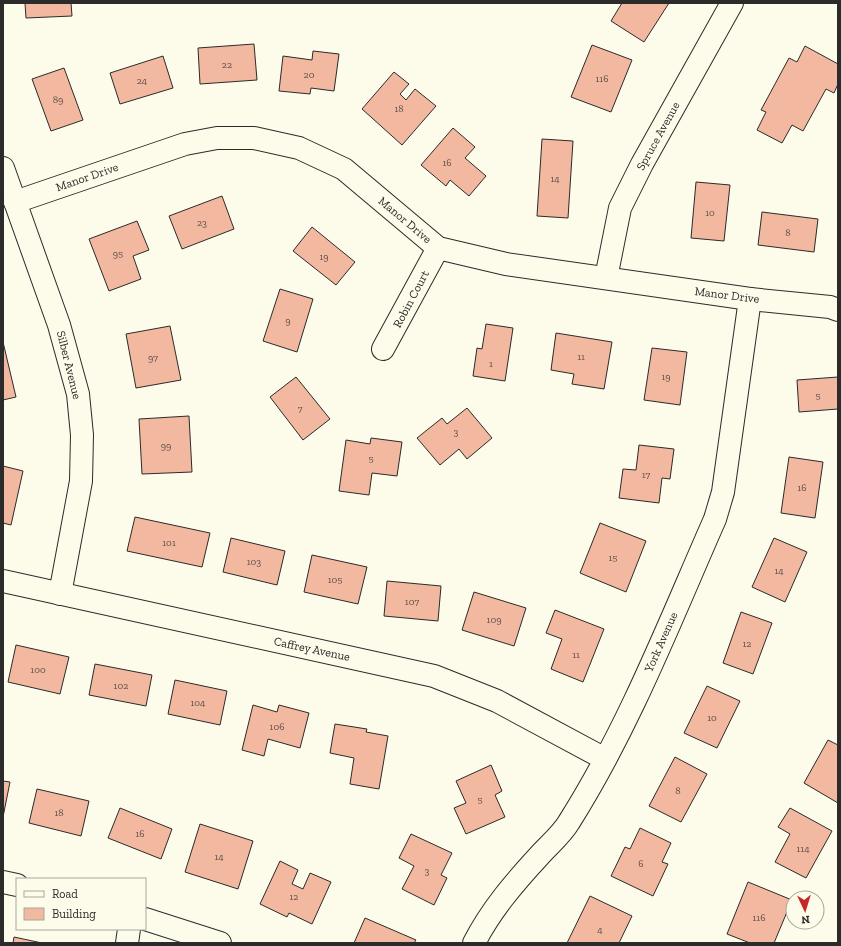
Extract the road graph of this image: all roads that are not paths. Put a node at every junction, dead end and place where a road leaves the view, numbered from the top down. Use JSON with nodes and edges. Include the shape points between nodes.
{"nodes":[{"id":1,"x":732,"y":3,"type":"edge"},
{"id":2,"x":3,"y":168,"type":"edge"},
{"id":3,"x":15,"y":202,"type":"junction"},
{"id":4,"x":438,"y":248,"type":"junction"},
{"id":5,"x":606,"y":278,"type":"junction"},
{"id":6,"x":750,"y":299,"type":"junction"},
{"id":7,"x":838,"y":310,"type":"edge"},
{"id":8,"x":384,"y":350,"type":"dead end"},
{"id":9,"x":3,"y":581,"type":"edge"},
{"id":10,"x":60,"y":594,"type":"junction"},
{"id":11,"x":605,"y":760,"type":"junction"},
{"id":12,"x":3,"y":882,"type":"edge"},
{"id":13,"x":16,"y":885,"type":"edge"},
{"id":14,"x":146,"y":919,"type":"edge"},
{"id":15,"x":129,"y":930,"type":"edge"},
{"id":16,"x":127,"y":943,"type":"edge"},
{"id":17,"x":220,"y":943,"type":"edge"},
{"id":18,"x":474,"y":943,"type":"edge"}],
"edges":[{"from":1,"to":5,"type":"street","name":"Spruce Avenue","via":[[620,208]]},
{"from":2,"to":3,"type":"street","name":"Silber Avenue"},
{"from":3,"to":4,"type":"street","name":"Manor Drive","via":[[185,144],[216,138],[254,138],[299,148],[344,169]]},
{"from":3,"to":10,"type":"street","name":"Silber Avenue","via":[[59,326],[78,394],[82,435],[81,481]]},
{"from":4,"to":5,"type":"street","name":"Manor Drive","via":[[506,264]]},
{"from":4,"to":8,"type":"street","name":"Robin Court"},
{"from":5,"to":6,"type":"street","name":"Manor Drive"},
{"from":6,"to":7,"type":"street","name":"Manor Drive","via":[[783,301]]},
{"from":6,"to":11,"type":"street","name":"York Avenue","via":[[723,492],[715,519],[644,682]]},
{"from":9,"to":10,"type":"street","name":"Caffrey Avenue"},
{"from":10,"to":11,"type":"street","name":"Caffrey Avenue","via":[[434,676],[497,701]]},
{"from":11,"to":18,"type":"street","name":"York Avenue","via":[[568,824],[510,888],[485,921]]},
{"from":12,"to":13,"type":"street"},
{"from":14,"to":17,"type":"street"},
{"from":15,"to":16,"type":"street"}]}
